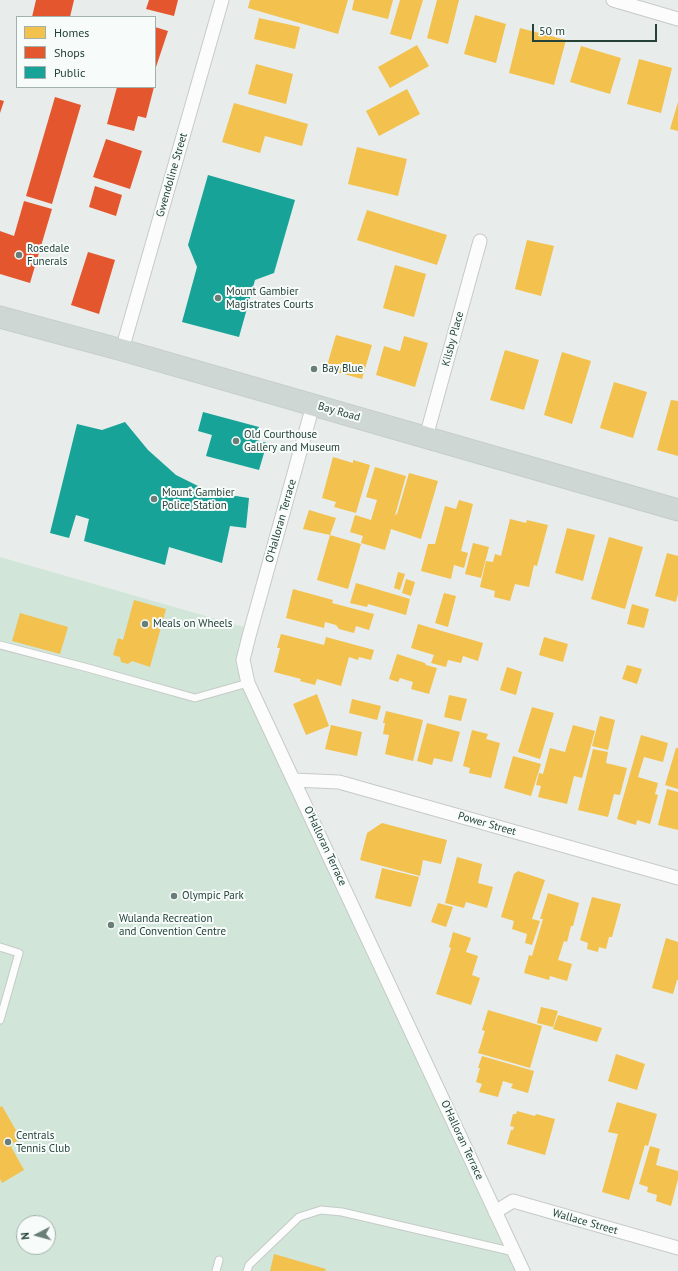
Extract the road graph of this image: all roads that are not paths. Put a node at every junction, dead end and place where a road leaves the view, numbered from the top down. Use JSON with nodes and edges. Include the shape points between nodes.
{"nodes":[{"id":1,"x":222,"y":0,"type":"edge"},
{"id":2,"x":612,"y":0,"type":"edge"},
{"id":3,"x":678,"y":19,"type":"edge"},
{"id":4,"x":480,"y":242,"type":"dead end"},
{"id":5,"x":0,"y":317,"type":"edge"},
{"id":6,"x":122,"y":350,"type":"junction"},
{"id":7,"x":313,"y":405,"type":"junction"},
{"id":8,"x":426,"y":437,"type":"junction"},
{"id":9,"x":678,"y":510,"type":"edge"},
{"id":10,"x":0,"y":645,"type":"edge"},
{"id":11,"x":248,"y":682,"type":"junction"},
{"id":12,"x":294,"y":780,"type":"junction"},
{"id":13,"x":678,"y":878,"type":"edge"},
{"id":14,"x":0,"y":947,"type":"edge"},
{"id":15,"x":0,"y":1020,"type":"edge"},
{"id":16,"x":495,"y":1212,"type":"junction"},
{"id":17,"x":678,"y":1248,"type":"edge"},
{"id":18,"x":514,"y":1252,"type":"junction"},
{"id":19,"x":219,"y":1260,"type":"dead end"},
{"id":20,"x":216,"y":1271,"type":"edge"},
{"id":21,"x":247,"y":1271,"type":"edge"},
{"id":22,"x":522,"y":1271,"type":"edge"}],
"edges":[{"from":1,"to":6,"type":"street","name":"Gwendoline Street"},
{"from":2,"to":3,"type":"street"},
{"from":4,"to":8,"type":"street","name":"Kilsby Place"},
{"from":5,"to":6,"type":"main road","name":"Bay Road"},
{"from":6,"to":7,"type":"main road","name":"Bay Road"},
{"from":7,"to":8,"type":"main road","name":"Bay Road"},
{"from":7,"to":11,"type":"street","name":"O'Halloran Terrace","via":[[243,660]]},
{"from":8,"to":9,"type":"main road","name":"Bay Road"},
{"from":10,"to":11,"type":"lane","via":[[195,698]]},
{"from":11,"to":12,"type":"street","name":"O'Halloran Terrace"},
{"from":12,"to":13,"type":"street","name":"Power Street","via":[[339,782]]},
{"from":12,"to":16,"type":"street","name":"O'Halloran Terrace"},
{"from":14,"to":15,"type":"lane","via":[[20,952]]},
{"from":16,"to":17,"type":"street","name":"Wallace Street","via":[[513,1201]]},
{"from":16,"to":18,"type":"street","name":"O'Halloran Terrace"},
{"from":18,"to":21,"type":"lane","via":[[342,1212],[321,1210],[298,1217],[248,1264]]},
{"from":18,"to":22,"type":"street","name":"O'Halloran Terrace"},
{"from":19,"to":20,"type":"lane"}]}
